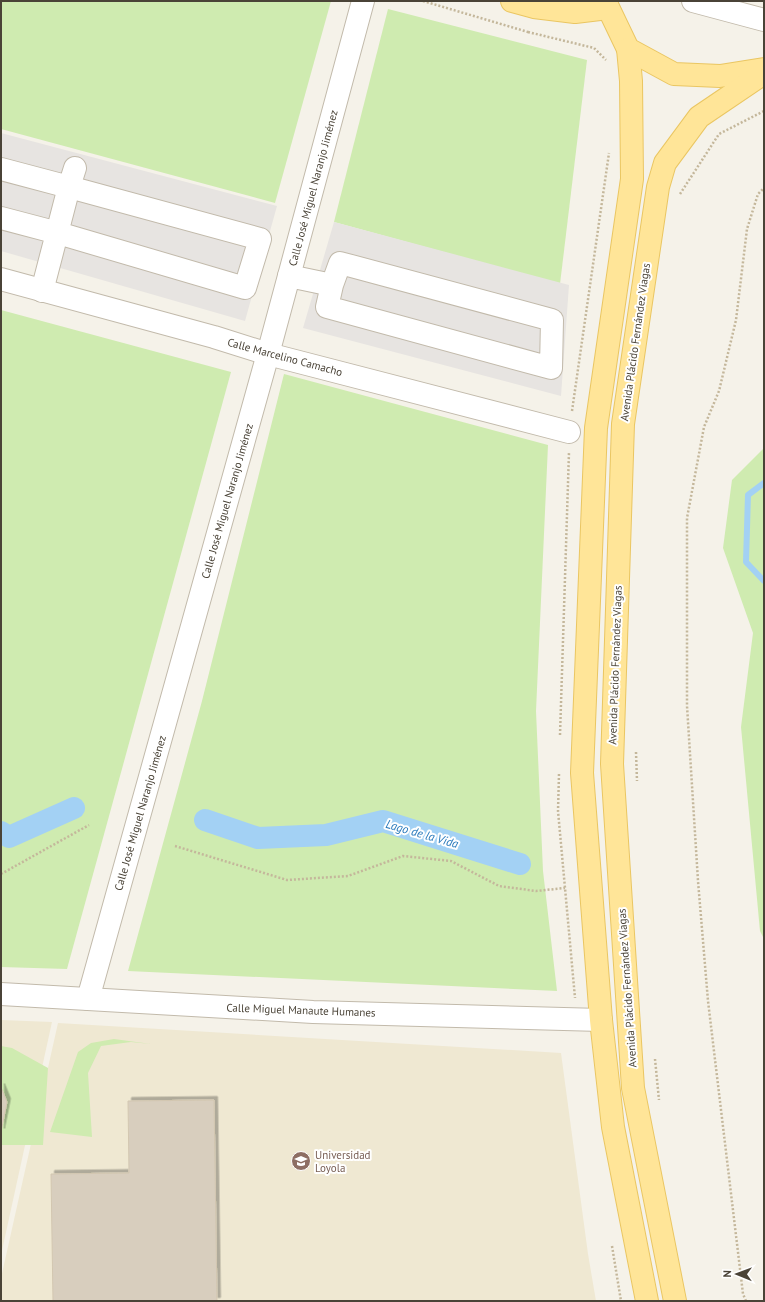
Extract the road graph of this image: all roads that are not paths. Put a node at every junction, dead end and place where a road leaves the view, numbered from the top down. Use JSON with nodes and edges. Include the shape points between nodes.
{"nodes":[{"id":1,"x":363,"y":1,"type":"edge"},
{"id":2,"x":512,"y":1,"type":"edge"},
{"id":3,"x":693,"y":1,"type":"edge"},
{"id":4,"x":606,"y":5,"type":"edge"},
{"id":5,"x":764,"y":20,"type":"edge"},
{"id":6,"x":628,"y":49,"type":"junction"},
{"id":7,"x":764,"y":69,"type":"edge"},
{"id":8,"x":764,"y":73,"type":"edge"},
{"id":9,"x":1,"y":169,"type":"edge"},
{"id":10,"x":72,"y":178,"type":"junction"},
{"id":11,"x":1,"y":218,"type":"edge"},
{"id":12,"x":58,"y":233,"type":"junction"},
{"id":13,"x":289,"y":276,"type":"junction"},
{"id":14,"x":1,"y":279,"type":"edge"},
{"id":15,"x":332,"y":285,"type":"junction"},
{"id":16,"x":42,"y":291,"type":"junction"},
{"id":17,"x":268,"y":354,"type":"junction"},
{"id":18,"x":569,"y":432,"type":"dead end"},
{"id":19,"x":1,"y":994,"type":"edge"},
{"id":20,"x":88,"y":999,"type":"junction"},
{"id":21,"x":601,"y":1020,"type":"junction"},
{"id":22,"x":647,"y":1301,"type":"edge"},
{"id":23,"x":675,"y":1301,"type":"edge"}],
"edges":[{"from":1,"to":13,"type":"street","name":"Calle José Miguel Naranjo Jiménez"},
{"from":2,"to":4,"type":"main road","via":[[534,7],[575,12]]},
{"from":3,"to":5,"type":"street"},
{"from":4,"to":6,"type":"main road"},
{"from":6,"to":7,"type":"main road","via":[[674,74],[720,76]]},
{"from":6,"to":21,"type":"main road","via":[[631,81],[632,179],[596,436],[582,773]]},
{"from":8,"to":23,"type":"main road","name":"Avenida Plácido Fernández Viagas","via":[[699,117],[665,163],[658,187],[623,424],[612,764],[633,1088]]},
{"from":9,"to":10,"type":"street"},
{"from":10,"to":12,"type":"street"},
{"from":10,"to":12,"type":"street","via":[[260,239],[245,288]]},
{"from":11,"to":12,"type":"street"},
{"from":12,"to":16,"type":"street"},
{"from":13,"to":15,"type":"street"},
{"from":13,"to":17,"type":"street","name":"Calle José Miguel Naranjo Jiménez"},
{"from":14,"to":16,"type":"street","name":"Calle Marcelino Camacho"},
{"from":15,"to":15,"type":"street","via":[[340,263],[552,320],[551,368],[326,307]]},
{"from":16,"to":17,"type":"street","name":"Calle Marcelino Camacho"},
{"from":17,"to":18,"type":"street","name":"Calle Marcelino Camacho"},
{"from":17,"to":20,"type":"street","name":"Calle José Miguel Naranjo Jiménez"},
{"from":19,"to":20,"type":"street","name":"Calle Miguel Manaute Humanes"},
{"from":20,"to":21,"type":"street","name":"Calle Miguel Manaute Humanes","via":[[313,1012]]},
{"from":21,"to":22,"type":"main road","via":[[613,1127]]}]}
